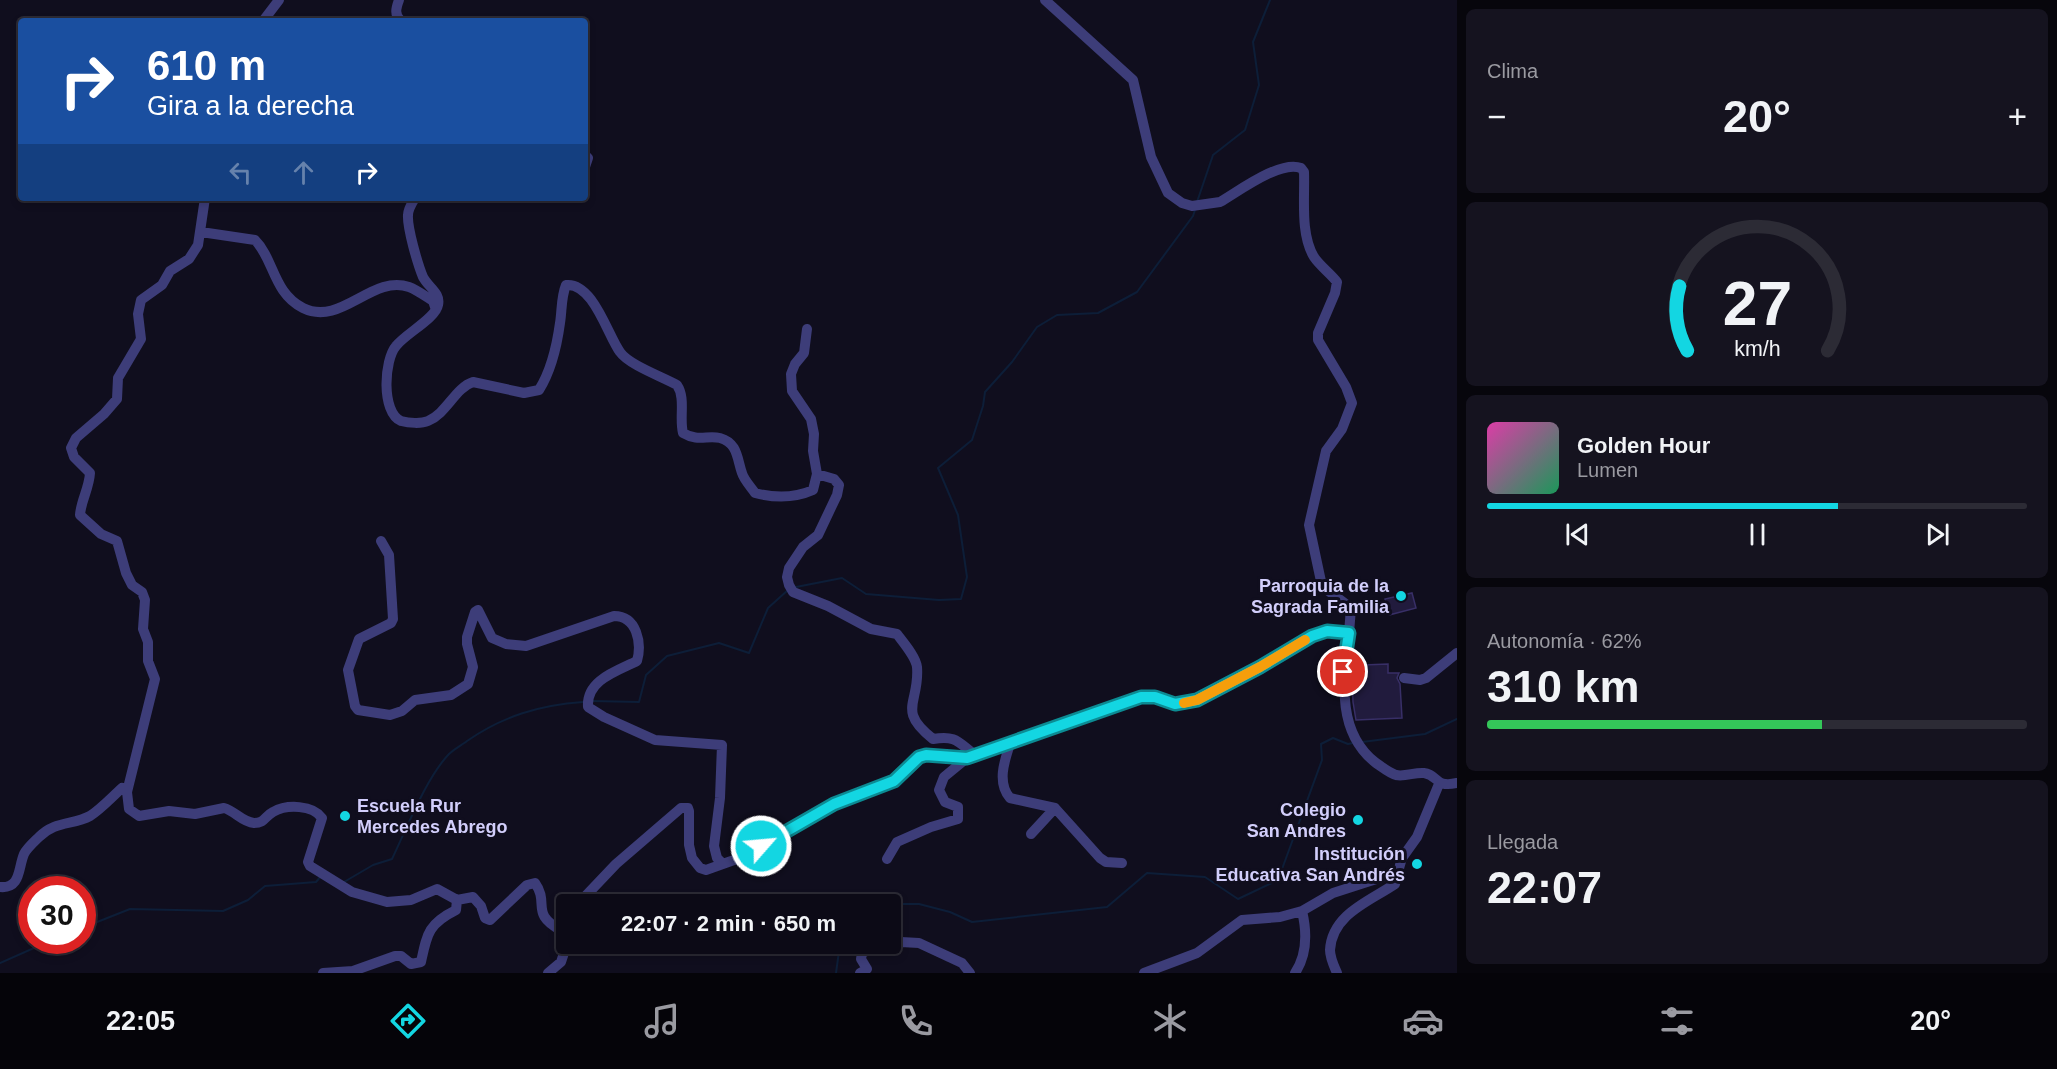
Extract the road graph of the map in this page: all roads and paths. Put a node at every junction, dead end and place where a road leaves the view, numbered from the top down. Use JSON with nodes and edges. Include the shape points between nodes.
{"nodes":[{"id":1,"x":279,"y":0,"type":"edge"},
{"id":2,"x":399,"y":0,"type":"edge"},
{"id":3,"x":1045,"y":0,"type":"edge"},
{"id":4,"x":265,"y":18,"type":"edge"},
{"id":5,"x":397,"y":18,"type":"edge"},
{"id":6,"x":205,"y":201,"type":"edge"},
{"id":7,"x":413,"y":201,"type":"edge"},
{"id":8,"x":201,"y":232,"type":"junction"},
{"id":9,"x":436,"y":310,"type":"junction"},
{"id":10,"x":807,"y":329,"type":"dead end"},
{"id":11,"x":817,"y":474,"type":"junction"},
{"id":12,"x":381,"y":541,"type":"dead end"},
{"id":13,"x":1349,"y":633,"type":"junction"},
{"id":14,"x":1457,"y":653,"type":"edge"},
{"id":15,"x":1404,"y":678,"type":"dead end"},
{"id":16,"x":1010,"y":744,"type":"junction"},
{"id":17,"x":971,"y":757,"type":"junction"},
{"id":18,"x":1457,"y":783,"type":"edge"},
{"id":19,"x":1439,"y":784,"type":"junction"},
{"id":20,"x":127,"y":792,"type":"junction"},
{"id":21,"x":1055,"y":808,"type":"junction"},
{"id":22,"x":1030,"y":834,"type":"dead end"},
{"id":23,"x":887,"y":859,"type":"dead end"},
{"id":24,"x":722,"y":863,"type":"junction"},
{"id":25,"x":1122,"y":863,"type":"dead end"},
{"id":26,"x":1398,"y":872,"type":"junction"},
{"id":27,"x":0,"y":887,"type":"edge"},
{"id":28,"x":588,"y":894,"type":"edge"},
{"id":29,"x":458,"y":900,"type":"junction"},
{"id":30,"x":1302,"y":911,"type":"junction"},
{"id":31,"x":556,"y":927,"type":"edge"},
{"id":32,"x":562,"y":954,"type":"edge"},
{"id":33,"x":323,"y":973,"type":"edge"},
{"id":34,"x":548,"y":973,"type":"edge"},
{"id":35,"x":860,"y":973,"type":"edge"},
{"id":36,"x":970,"y":973,"type":"edge"},
{"id":37,"x":1144,"y":973,"type":"edge"},
{"id":38,"x":1295,"y":973,"type":"edge"},
{"id":39,"x":1336,"y":973,"type":"edge"}],
"edges":[{"from":1,"to":4,"type":"street"},
{"from":2,"to":5,"type":"street"},
{"from":3,"to":13,"type":"street","via":[[1132,80],[1151,157],[1174,198],[1192,206],[1210,205],[1282,167],[1301,168],[1304,172],[1309,244],[1314,258],[1337,282],[1318,340],[1352,403],[1322,462],[1309,525],[1322,586],[1351,608]]},
{"from":6,"to":8,"type":"street"},
{"from":7,"to":9,"type":"street","via":[[408,221],[423,276],[437,295]]},
{"from":8,"to":9,"type":"street","via":[[255,240],[284,292],[302,308],[319,313],[335,310],[397,285],[433,301]]},
{"from":8,"to":20,"type":"street","via":[[189,259],[170,271],[162,285],[141,300],[141,339],[118,378],[117,399],[76,438],[71,448],[74,457],[90,473],[80,515],[101,534],[117,541],[126,573],[145,600],[147,661],[155,679]]},
{"from":9,"to":11,"type":"street","via":[[395,346],[390,356],[386,399],[398,420],[427,422],[473,382],[524,393],[539,390],[547,378],[564,291],[572,285],[599,310],[620,353],[677,385],[683,433],[692,438],[719,438],[732,444],[742,476],[755,493],[771,497],[803,495],[813,490]]},
{"from":10,"to":11,"type":"street","via":[[804,353],[795,364],[791,383],[792,391],[811,419]]},
{"from":11,"to":17,"type":"street","via":[[834,478],[839,485],[837,495],[818,535],[803,547],[789,568],[790,588],[871,629],[897,634],[916,663],[916,726],[933,739],[950,736]]},
{"from":12,"to":24,"type":"street","via":[[389,555],[393,619],[391,624],[359,639],[348,670],[358,710],[390,715],[414,700],[451,695],[468,684],[473,667],[466,644],[478,610],[492,638],[526,646],[614,615],[622,616],[637,632],[637,661],[591,688],[588,707],[655,740],[720,743],[714,846]]},
{"from":13,"to":16,"type":"street","via":[[1327,631],[1312,636],[1197,700],[1175,704],[1141,697]]},
{"from":13,"to":19,"type":"street","via":[[1344,695],[1354,736],[1364,753],[1397,775],[1425,773]]},
{"from":14,"to":15,"type":"street","via":[[1426,678]]},
{"from":16,"to":17,"type":"street"},
{"from":16,"to":21,"type":"street","via":[[1002,781],[1006,793],[1010,798]]},
{"from":17,"to":23,"type":"street","via":[[944,777],[939,790],[945,802],[958,807],[958,819],[897,842]]},
{"from":17,"to":24,"type":"street","via":[[919,757],[894,781],[834,804],[771,841]]},
{"from":18,"to":19,"type":"street"},
{"from":19,"to":26,"type":"street"},
{"from":20,"to":27,"type":"street","via":[[122,788],[90,816],[56,824],[42,834],[25,853],[14,884]]},
{"from":20,"to":29,"type":"street","via":[[129,809],[139,816],[170,811],[195,814],[224,808],[246,822],[256,823],[264,822],[275,810],[315,810],[322,818],[307,858],[310,866],[352,892],[387,902],[411,900],[437,890]]},
{"from":21,"to":22,"type":"street"},
{"from":21,"to":25,"type":"street","via":[[1100,858]]},
{"from":24,"to":28,"type":"street","via":[[706,870],[692,858],[689,811],[681,808]]},
{"from":26,"to":30,"type":"street","via":[[1333,893]]},
{"from":26,"to":39,"type":"street","via":[[1395,884],[1349,913],[1336,928],[1330,951]]},
{"from":29,"to":31,"type":"street","via":[[473,897],[490,920],[527,885],[535,883],[540,910],[545,920]]},
{"from":29,"to":33,"type":"street","via":[[456,910],[436,922],[428,933],[418,964],[395,956],[353,971]]},
{"from":30,"to":37,"type":"street","via":[[1242,920],[1197,953]]},
{"from":30,"to":38,"type":"street","via":[[1305,943]]},
{"from":32,"to":34,"type":"street","via":[[561,962]]},
{"from":35,"to":36,"type":"street","via":[[867,969],[862,954],[879,946],[905,942],[926,945],[962,963]]}]}
